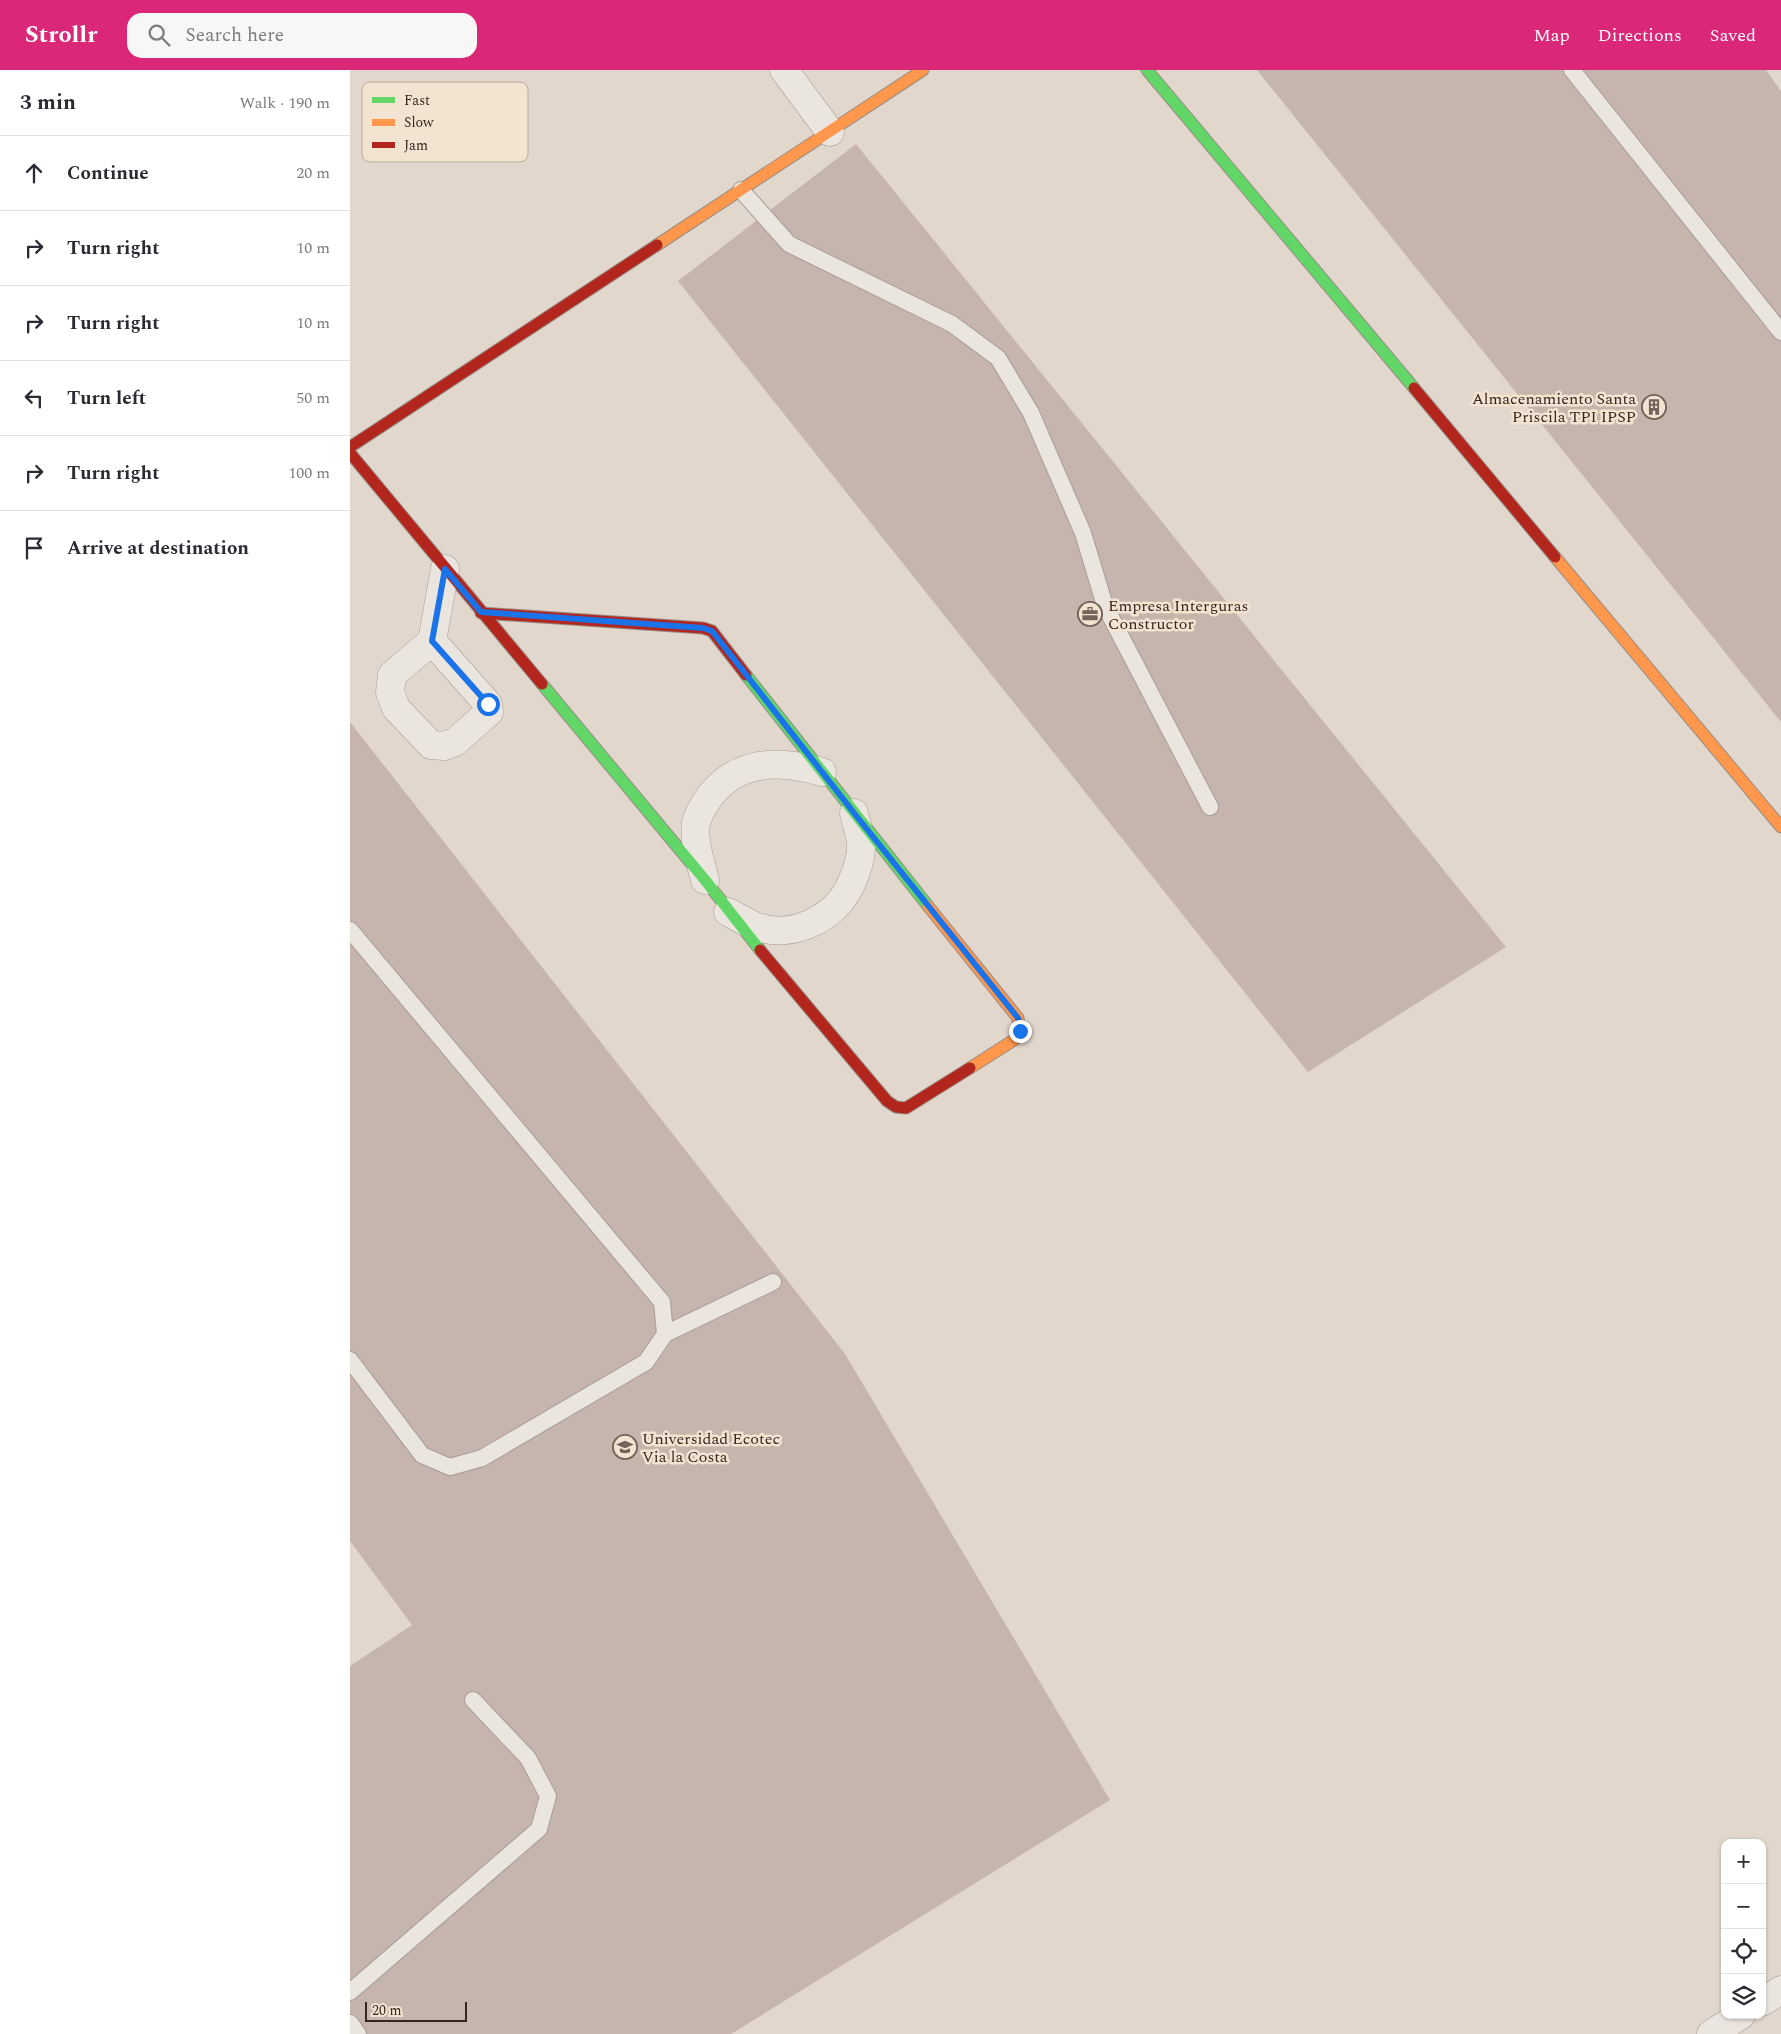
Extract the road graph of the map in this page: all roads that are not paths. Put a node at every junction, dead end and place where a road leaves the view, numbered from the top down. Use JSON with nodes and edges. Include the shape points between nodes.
{"nodes":[{"id":1,"x":784,"y":70,"type":"edge"},
{"id":2,"x":923,"y":70,"type":"edge"},
{"id":3,"x":1147,"y":70,"type":"edge"},
{"id":4,"x":1572,"y":70,"type":"edge"},
{"id":5,"x":830,"y":132,"type":"junction"},
{"id":6,"x":741,"y":190,"type":"junction"},
{"id":7,"x":1781,"y":332,"type":"edge"},
{"id":8,"x":350,"y":447,"type":"edge"},
{"id":9,"x":350,"y":453,"type":"edge"},
{"id":10,"x":445,"y":569,"type":"junction"},
{"id":11,"x":481,"y":612,"type":"junction"},
{"id":12,"x":432,"y":641,"type":"dead end"},
{"id":13,"x":822,"y":772,"type":"junction"},
{"id":14,"x":1210,"y":807,"type":"dead end"},
{"id":15,"x":854,"y":813,"type":"junction"},
{"id":16,"x":1781,"y":827,"type":"edge"},
{"id":17,"x":705,"y":880,"type":"junction"},
{"id":18,"x":728,"y":912,"type":"junction"},
{"id":19,"x":350,"y":930,"type":"edge"},
{"id":20,"x":773,"y":1282,"type":"dead end"},
{"id":21,"x":665,"y":1334,"type":"junction"},
{"id":22,"x":350,"y":1360,"type":"edge"},
{"id":23,"x":473,"y":1700,"type":"dead end"},
{"id":24,"x":1781,"y":1990,"type":"edge"},
{"id":25,"x":350,"y":1992,"type":"edge"},
{"id":26,"x":1766,"y":1999,"type":"edge"},
{"id":27,"x":1735,"y":2019,"type":"edge"},
{"id":28,"x":350,"y":2024,"type":"edge"},
{"id":29,"x":358,"y":2034,"type":"edge"},
{"id":30,"x":1711,"y":2034,"type":"edge"}],
"edges":[{"from":1,"to":5,"type":"street"},
{"from":2,"to":5,"type":"street"},
{"from":3,"to":16,"type":"street"},
{"from":4,"to":7,"type":"lane"},
{"from":5,"to":6,"type":"street"},
{"from":6,"to":8,"type":"street"},
{"from":6,"to":14,"type":"lane","via":[[789,244],[952,324],[998,358],[1035,422],[1083,533],[1105,606]]},
{"from":9,"to":10,"type":"street"},
{"from":10,"to":11,"type":"street"},
{"from":10,"to":12,"type":"street"},
{"from":11,"to":13,"type":"street","via":[[712,631]]},
{"from":11,"to":17,"type":"street"},
{"from":13,"to":15,"type":"street"},
{"from":13,"to":17,"type":"street","via":[[778,764],[739,772],[721,783],[706,802],[696,823],[697,848]]},
{"from":15,"to":18,"type":"street","via":[[861,843],[858,868],[848,891],[830,912],[804,927],[779,930],[753,925]]},
{"from":15,"to":18,"type":"street","via":[[1018,1018],[1020,1031],[1014,1040],[906,1108],[896,1107],[887,1101]]},
{"from":17,"to":18,"type":"street"},
{"from":19,"to":21,"type":"lane","via":[[662,1302]]},
{"from":20,"to":21,"type":"lane"},
{"from":21,"to":22,"type":"lane","via":[[646,1362],[482,1458],[450,1467],[422,1455]]},
{"from":23,"to":25,"type":"lane","via":[[528,1758],[548,1796],[539,1829]]},
{"from":24,"to":26,"type":"street"},
{"from":27,"to":30,"type":"street"},
{"from":28,"to":29,"type":"lane"}]}
